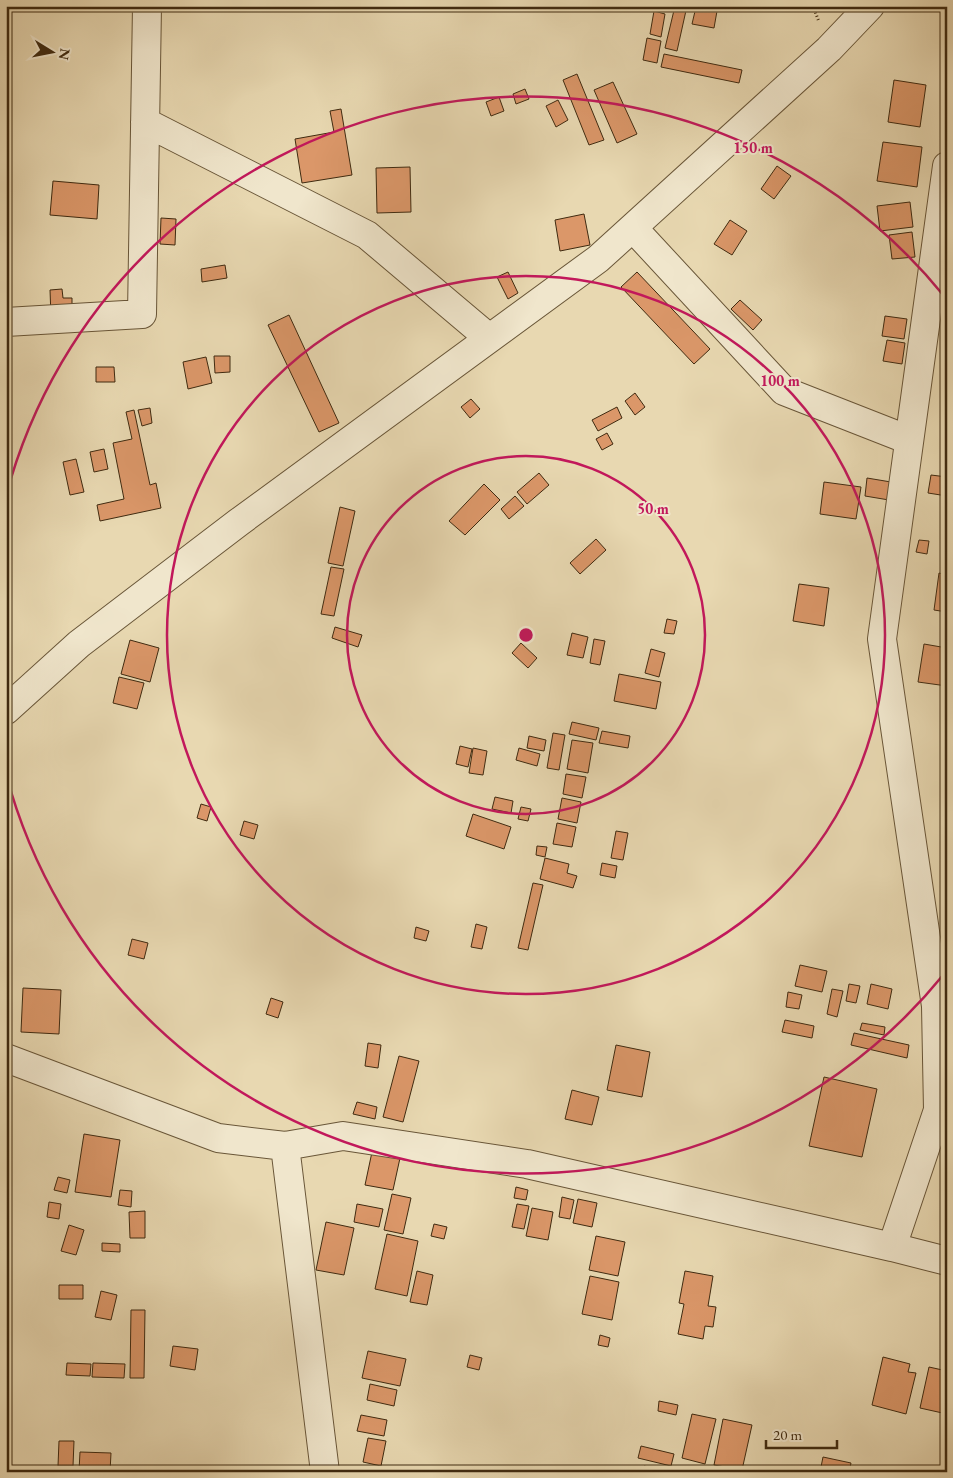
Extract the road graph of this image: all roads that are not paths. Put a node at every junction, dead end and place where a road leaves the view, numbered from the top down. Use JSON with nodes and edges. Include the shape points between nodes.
{"nodes":[{"id":1,"x":147,"y":6,"type":"edge"},
{"id":2,"x":870,"y":6,"type":"edge"},
{"id":3,"x":145,"y":122,"type":"junction"},
{"id":4,"x":947,"y":166,"type":"edge"},
{"id":5,"x":633,"y":228,"type":"junction"},
{"id":6,"x":6,"y":322,"type":"edge"},
{"id":7,"x":489,"y":338,"type":"junction"},
{"id":8,"x":909,"y":440,"type":"junction"},
{"id":9,"x":6,"y":710,"type":"edge"},
{"id":10,"x":6,"y":1058,"type":"edge"},
{"id":11,"x":942,"y":1109,"type":"edge"},
{"id":12,"x":285,"y":1146,"type":"junction"},
{"id":13,"x":892,"y":1246,"type":"junction"},
{"id":14,"x":947,"y":1261,"type":"edge"},
{"id":15,"x":325,"y":1472,"type":"edge"}],
"edges":[{"from":1,"to":3,"type":"street"},
{"from":2,"to":5,"type":"street","via":[[829,49]]},
{"from":3,"to":6,"type":"street","via":[[142,314]]},
{"from":3,"to":7,"type":"street","via":[[367,234]]},
{"from":4,"to":8,"type":"street"},
{"from":5,"to":7,"type":"street","via":[[598,259]]},
{"from":5,"to":8,"type":"street","via":[[784,391]]},
{"from":7,"to":9,"type":"street","via":[[79,644]]},
{"from":8,"to":11,"type":"street","via":[[882,639],[936,1006]]},
{"from":10,"to":12,"type":"street","via":[[218,1138]]},
{"from":11,"to":13,"type":"street"},
{"from":12,"to":13,"type":"street","via":[[343,1136],[528,1164]]},
{"from":12,"to":15,"type":"street"},
{"from":13,"to":14,"type":"street"}]}
